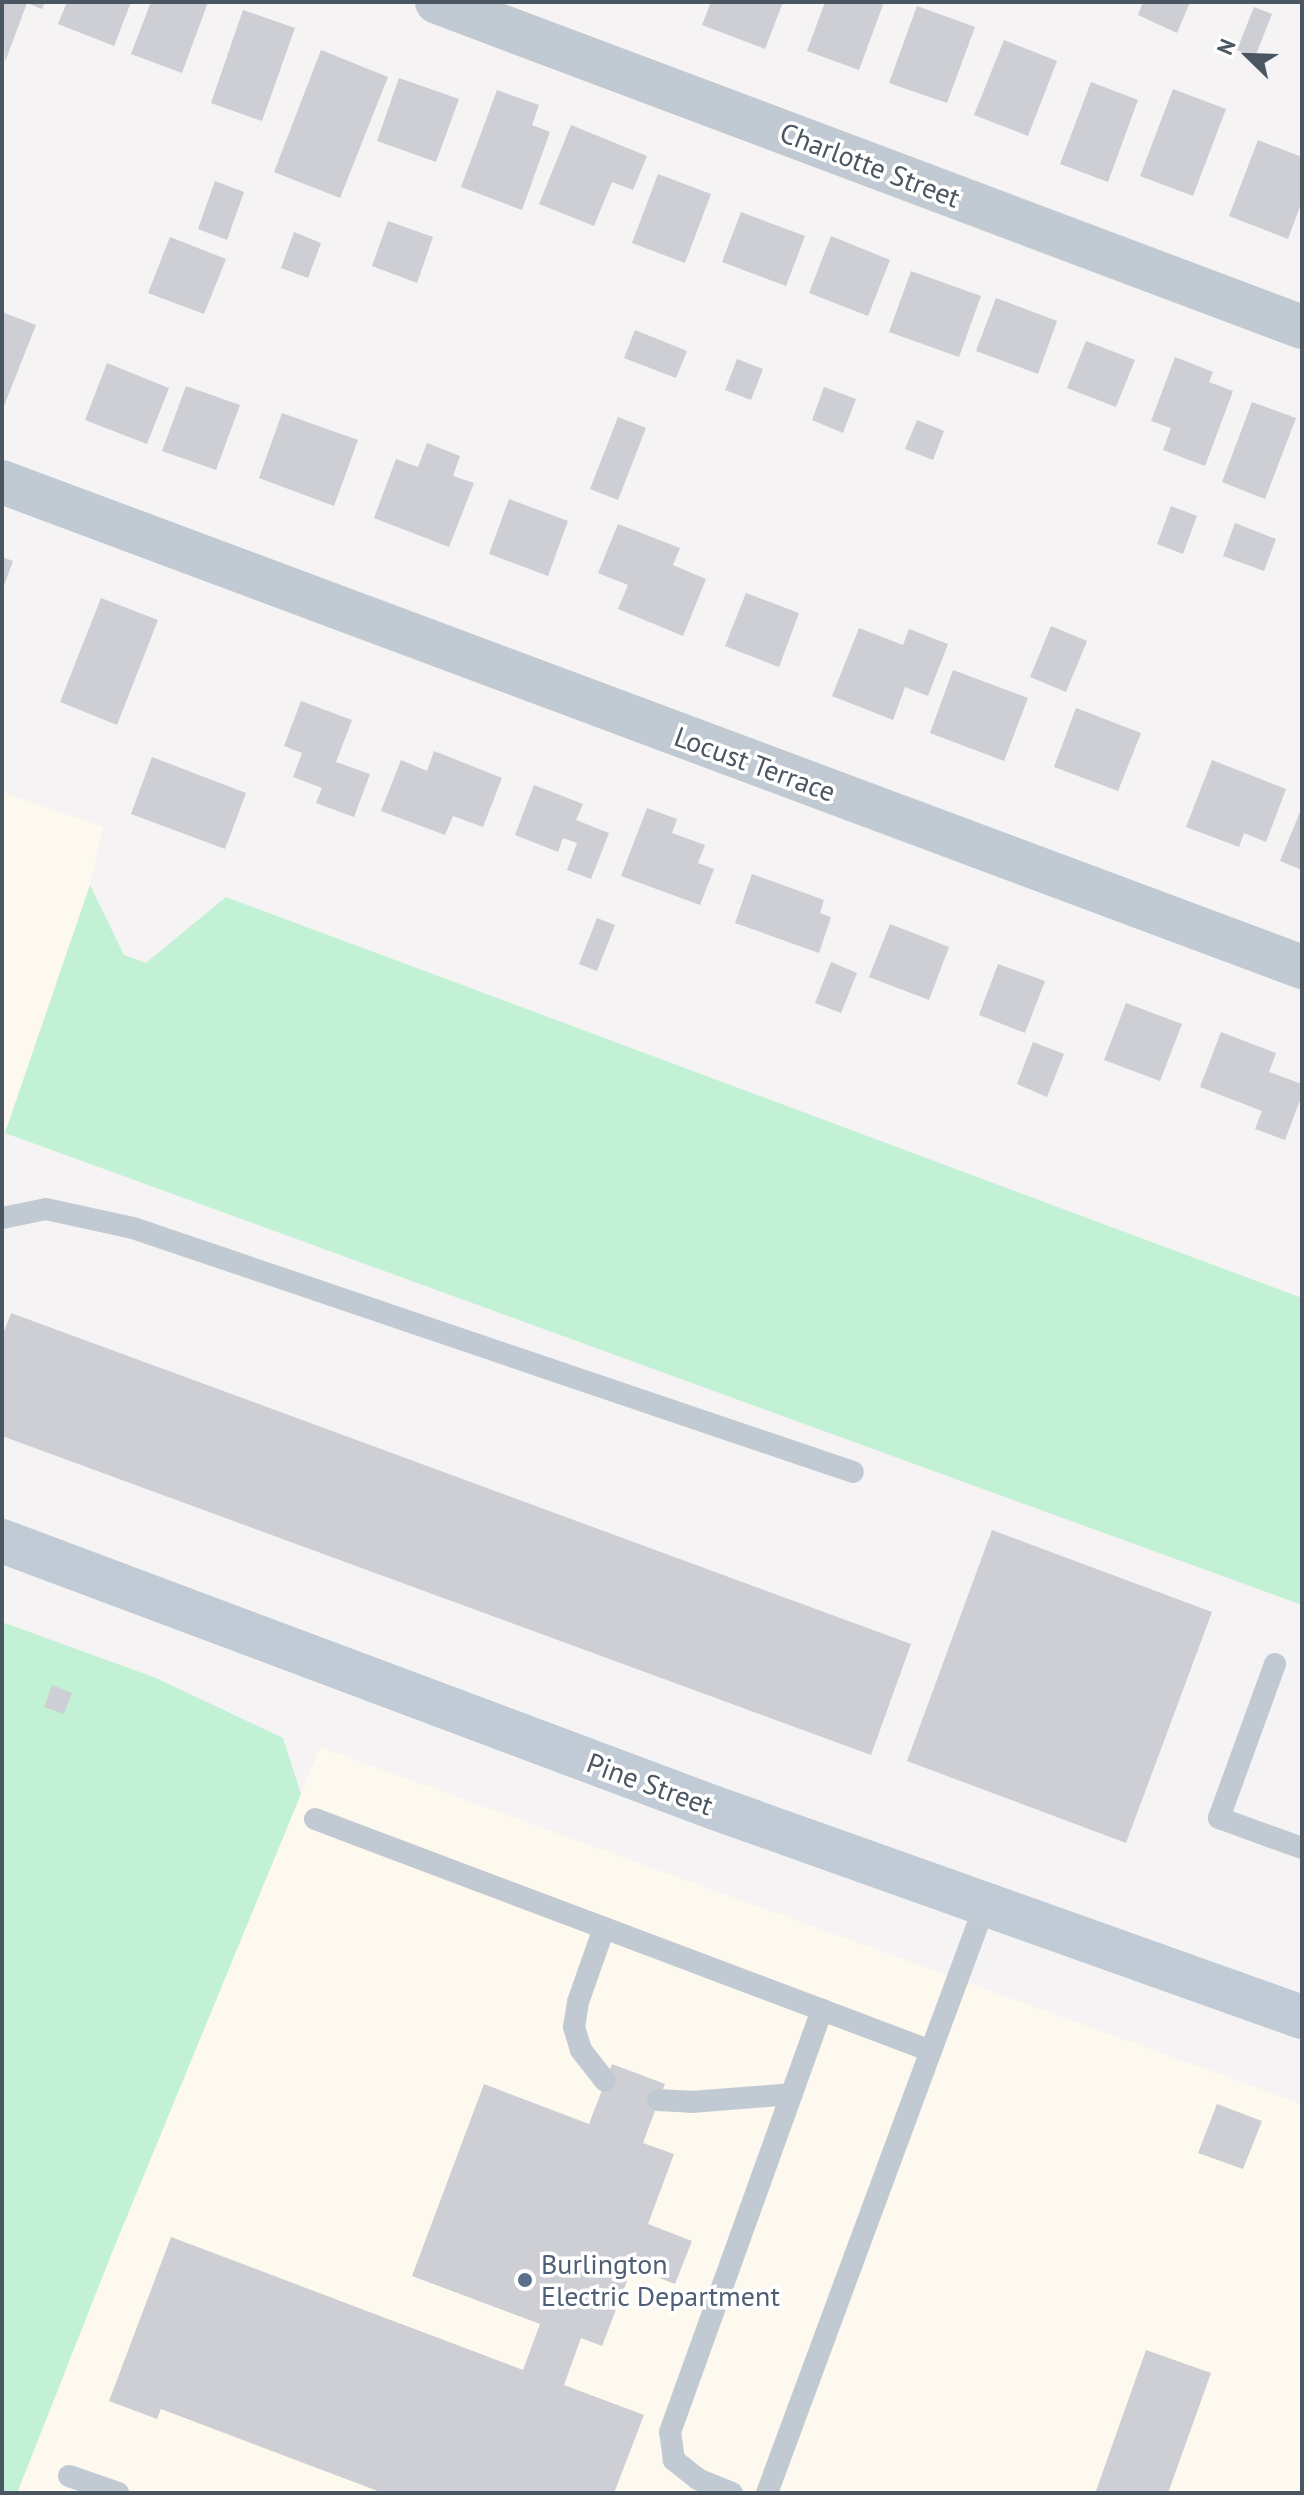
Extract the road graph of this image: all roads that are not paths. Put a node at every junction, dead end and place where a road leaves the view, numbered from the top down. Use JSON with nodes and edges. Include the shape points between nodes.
{"nodes":[{"id":1,"x":437,"y":2,"type":"edge"},
{"id":2,"x":1302,"y":327,"type":"edge"},
{"id":3,"x":2,"y":482,"type":"edge"},
{"id":4,"x":1302,"y":967,"type":"edge"},
{"id":5,"x":2,"y":1218,"type":"edge"},
{"id":6,"x":853,"y":1472,"type":"dead end"},
{"id":7,"x":2,"y":1541,"type":"edge"},
{"id":8,"x":1275,"y":1664,"type":"dead end"},
{"id":9,"x":315,"y":1819,"type":"dead end"},
{"id":10,"x":1302,"y":1848,"type":"edge"},
{"id":11,"x":985,"y":1905,"type":"junction"},
{"id":12,"x":604,"y":1928,"type":"junction"},
{"id":13,"x":822,"y":2010,"type":"junction"},
{"id":14,"x":1302,"y":2017,"type":"edge"},
{"id":15,"x":931,"y":2051,"type":"junction"},
{"id":16,"x":605,"y":2081,"type":"dead end"},
{"id":17,"x":792,"y":2094,"type":"junction"},
{"id":18,"x":658,"y":2100,"type":"dead end"},
{"id":19,"x":69,"y":2476,"type":"dead end"},
{"id":20,"x":118,"y":2493,"type":"edge"},
{"id":21,"x":732,"y":2493,"type":"edge"},
{"id":22,"x":767,"y":2493,"type":"edge"}],
"edges":[{"from":1,"to":2,"type":"street","name":"Charlotte Street"},
{"from":3,"to":4,"type":"street","name":"Locust Terrace"},
{"from":5,"to":6,"type":"lane","via":[[46,1209],[133,1228]]},
{"from":7,"to":11,"type":"main road","name":"Pine Street"},
{"from":8,"to":10,"type":"lane","via":[[1219,1818]]},
{"from":9,"to":12,"type":"lane"},
{"from":11,"to":14,"type":"main road","name":"Pine Street"},
{"from":11,"to":15,"type":"lane"},
{"from":12,"to":13,"type":"lane"},
{"from":12,"to":16,"type":"lane","via":[[574,2027],[581,2050]]},
{"from":13,"to":15,"type":"lane"},
{"from":13,"to":17,"type":"lane"},
{"from":15,"to":22,"type":"lane"},
{"from":17,"to":18,"type":"lane"},
{"from":17,"to":21,"type":"lane","via":[[670,2432],[674,2460],[698,2479]]},
{"from":19,"to":20,"type":"lane"}]}
